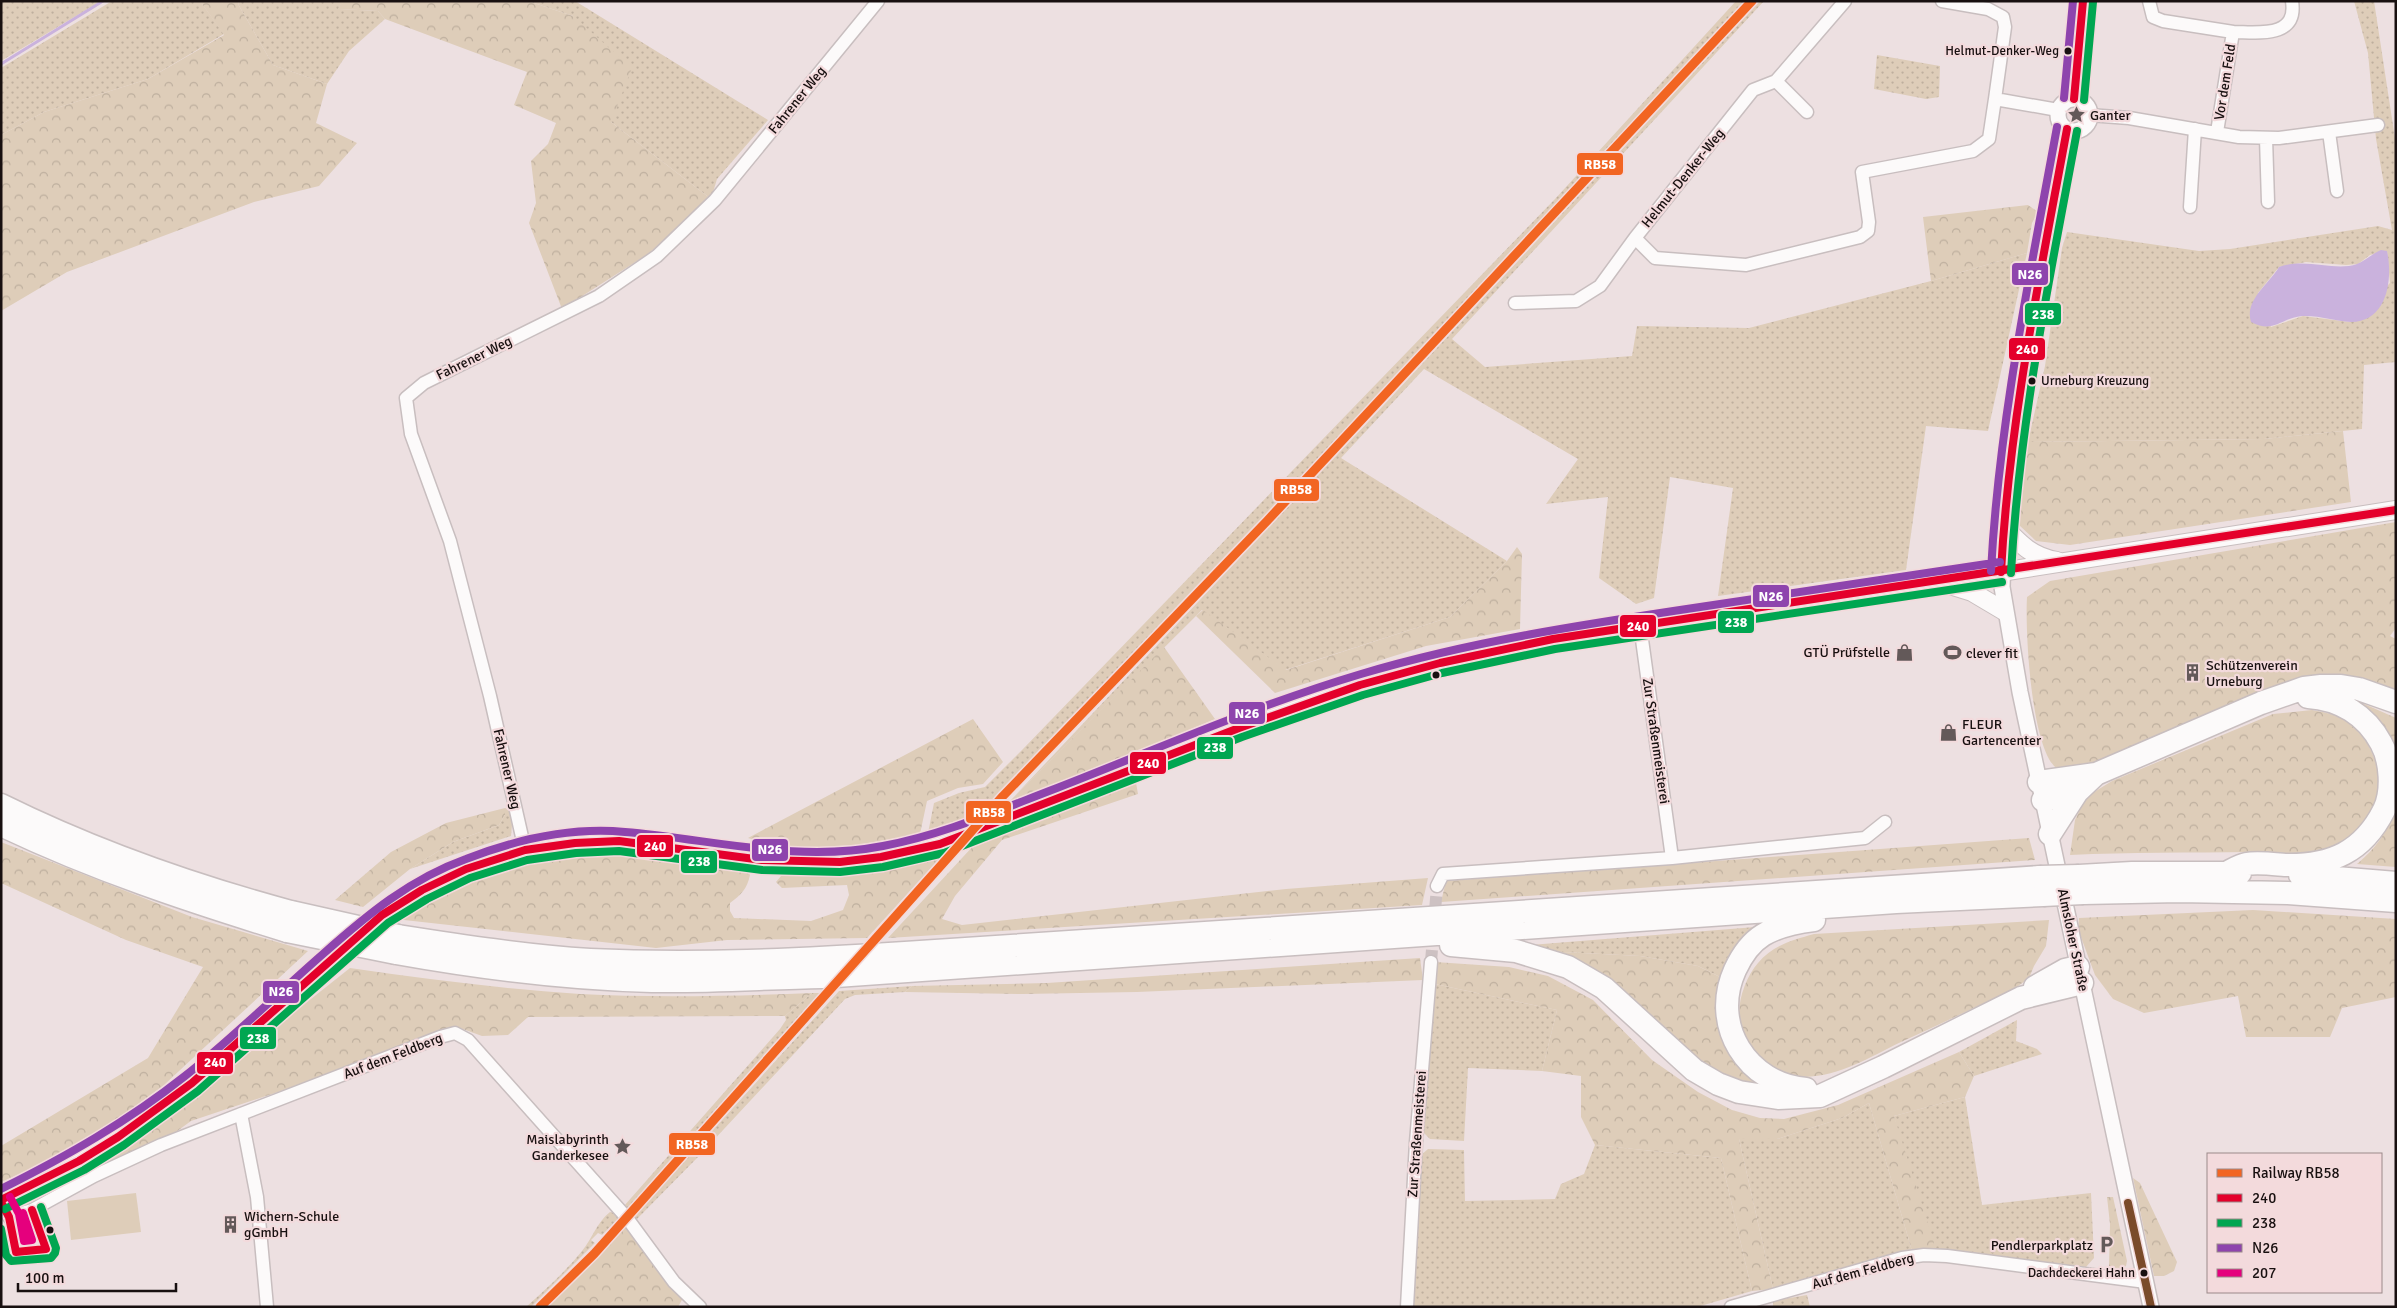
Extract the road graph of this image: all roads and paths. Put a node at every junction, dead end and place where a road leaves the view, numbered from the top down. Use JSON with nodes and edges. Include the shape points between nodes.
{"nodes":[{"id":1,"x":878,"y":1,"type":"edge"},
{"id":2,"x":1846,"y":1,"type":"edge"},
{"id":3,"x":1942,"y":1,"type":"edge"},
{"id":4,"x":2083,"y":1,"type":"edge"},
{"id":5,"x":2148,"y":1,"type":"edge"},
{"id":6,"x":2292,"y":1,"type":"edge"},
{"id":7,"x":2233,"y":32,"type":"junction"},
{"id":8,"x":1776,"y":81,"type":"junction"},
{"id":9,"x":2074,"y":99,"type":"junction"},
{"id":10,"x":1996,"y":100,"type":"junction"},
{"id":11,"x":2058,"y":110,"type":"junction"},
{"id":12,"x":1807,"y":112,"type":"dead end"},
{"id":13,"x":2090,"y":114,"type":"junction"},
{"id":14,"x":2378,"y":125,"type":"dead end"},
{"id":15,"x":2067,"y":129,"type":"junction"},
{"id":16,"x":2195,"y":129,"type":"junction"},
{"id":17,"x":2217,"y":132,"type":"junction"},
{"id":18,"x":2329,"y":132,"type":"junction"},
{"id":19,"x":2266,"y":138,"type":"junction"},
{"id":20,"x":2337,"y":191,"type":"dead end"},
{"id":21,"x":2268,"y":202,"type":"dead end"},
{"id":22,"x":2190,"y":207,"type":"dead end"},
{"id":23,"x":1635,"y":238,"type":"junction"},
{"id":24,"x":1515,"y":303,"type":"dead end"},
{"id":25,"x":2396,"y":510,"type":"edge"},
{"id":26,"x":2003,"y":526,"type":"junction"},
{"id":27,"x":2065,"y":562,"type":"junction"},
{"id":28,"x":2001,"y":572,"type":"junction"},
{"id":29,"x":1935,"y":582,"type":"junction"},
{"id":30,"x":2004,"y":611,"type":"junction"},
{"id":31,"x":1640,"y":625,"type":"junction"},
{"id":32,"x":2287,"y":695,"type":"junction"},
{"id":33,"x":2396,"y":702,"type":"edge"},
{"id":34,"x":2096,"y":774,"type":"junction"},
{"id":35,"x":2041,"y":791,"type":"junction"},
{"id":36,"x":2077,"y":792,"type":"junction"},
{"id":37,"x":1,"y":805,"type":"edge"},
{"id":38,"x":1885,"y":822,"type":"dead end"},
{"id":39,"x":1,"y":825,"type":"edge"},
{"id":40,"x":2050,"y":834,"type":"junction"},
{"id":41,"x":525,"y":850,"type":"junction"},
{"id":42,"x":1672,"y":858,"type":"junction"},
{"id":43,"x":2226,"y":873,"type":"junction"},
{"id":44,"x":2396,"y":883,"type":"edge"},
{"id":45,"x":2081,"y":884,"type":"junction"},
{"id":46,"x":1437,"y":886,"type":"dead end"},
{"id":47,"x":2042,"y":886,"type":"junction"},
{"id":48,"x":2396,"y":901,"type":"edge"},
{"id":49,"x":1896,"y":902,"type":"junction"},
{"id":50,"x":289,"y":922,"type":"junction"},
{"id":51,"x":1406,"y":937,"type":"junction"},
{"id":52,"x":397,"y":945,"type":"junction"},
{"id":53,"x":1432,"y":962,"type":"tunnel mouth"},
{"id":54,"x":2080,"y":975,"type":"junction"},
{"id":55,"x":1844,"y":1086,"type":"junction"},
{"id":56,"x":240,"y":1114,"type":"junction"},
{"id":57,"x":1,"y":1201,"type":"edge"},
{"id":58,"x":2146,"y":1282,"type":"junction"},
{"id":59,"x":267,"y":1307,"type":"edge"},
{"id":60,"x":700,"y":1307,"type":"edge"},
{"id":61,"x":1406,"y":1307,"type":"edge"},
{"id":62,"x":1730,"y":1307,"type":"edge"},
{"id":63,"x":2151,"y":1307,"type":"edge"}],
"edges":[{"from":1,"to":41,"type":"street","name":"Fahrener Weg","via":[[715,200],[657,256],[599,296],[424,383],[406,398],[411,434],[450,541]]},
{"from":2,"to":8,"type":"street","name":"Helmut-Denker-Weg"},
{"from":3,"to":10,"type":"street","name":"Helmut-Denker-Weg","via":[[1988,9],[2003,17],[2005,27]]},
{"from":4,"to":9,"type":"street"},
{"from":5,"to":7,"type":"street","name":"Vor dem Feld","via":[[2153,17],[2163,21]]},
{"from":6,"to":7,"type":"street","name":"Vor dem Feld","via":[[2290,19],[2277,32]]},
{"from":7,"to":17,"type":"street","name":"Vor dem Feld"},
{"from":8,"to":12,"type":"street"},
{"from":8,"to":23,"type":"street","name":"Helmut-Denker-Weg","via":[[1753,90]]},
{"from":9,"to":11,"type":"street","via":[[2063,103]]},
{"from":9,"to":13,"type":"street","via":[[2084,103]]},
{"from":10,"to":11,"type":"street"},
{"from":10,"to":23,"type":"street","name":"Helmut-Denker-Weg","via":[[1989,139],[1973,151],[1862,172],[1869,222],[1868,231],[1860,237],[1746,265],[1655,258]]},
{"from":11,"to":15,"type":"street","via":[[2059,120]]},
{"from":13,"to":15,"type":"street","via":[[2081,128]]},
{"from":13,"to":16,"type":"street"},
{"from":14,"to":18,"type":"street"},
{"from":15,"to":26,"type":"street","name":"Almsloher Straße","via":[[2018,400]]},
{"from":16,"to":17,"type":"street"},
{"from":16,"to":22,"type":"street"},
{"from":17,"to":19,"type":"street"},
{"from":18,"to":19,"type":"street"},
{"from":18,"to":20,"type":"street"},
{"from":19,"to":21,"type":"street"},
{"from":23,"to":24,"type":"street","name":"Helmut-Denker-Weg","via":[[1600,286],[1576,301]]},
{"from":25,"to":27,"type":"main road"},
{"from":26,"to":27,"type":"main road","via":[[2026,550],[2043,559]]},
{"from":26,"to":28,"type":"street","name":"Almsloher Straße"},
{"from":27,"to":28,"type":"main road"},
{"from":28,"to":29,"type":"main road"},
{"from":28,"to":30,"type":"street","name":"Almsloher Straße"},
{"from":29,"to":30,"type":"main road","via":[[1972,592]]},
{"from":29,"to":31,"type":"main road"},
{"from":30,"to":35,"type":"street","name":"Almsloher Straße"},
{"from":31,"to":41,"type":"main road","via":[[1553,638],[1360,685],[1239,728],[940,844],[881,857],[831,862],[762,860],[618,841]]},
{"from":31,"to":42,"type":"street","name":"Zur Straßenmeisterei"},
{"from":32,"to":33,"type":"highway","via":[[2304,688],[2341,686]]},
{"from":32,"to":34,"type":"highway","via":[[2260,703]]},
{"from":32,"to":43,"type":"highway","via":[[2337,702],[2360,716],[2375,732],[2383,746],[2387,764],[2390,787],[2386,805],[2375,828],[2345,854],[2324,862],[2297,865],[2247,864]]},
{"from":34,"to":35,"type":"highway"},
{"from":34,"to":36,"type":"highway"},
{"from":35,"to":36,"type":"highway"},
{"from":35,"to":40,"type":"street","name":"Almsloher Straße"},
{"from":36,"to":40,"type":"highway"},
{"from":37,"to":50,"type":"highway","via":[[111,854]]},
{"from":38,"to":42,"type":"street","via":[[1865,838]]},
{"from":39,"to":50,"type":"highway","via":[[107,871],[195,903]]},
{"from":40,"to":54,"type":"street","name":"Almsloher Straße"},
{"from":41,"to":57,"type":"main road","via":[[466,869],[422,890],[382,915],[192,1083],[155,1111],[79,1161]]},
{"from":42,"to":46,"type":"street","via":[[1443,874]]},
{"from":43,"to":44,"type":"highway","via":[[2287,874]]},
{"from":43,"to":45,"type":"highway","via":[[2132,873]]},
{"from":45,"to":47,"type":"highway","bridge":true},
{"from":45,"to":48,"type":"highway"},
{"from":47,"to":49,"type":"highway"},
{"from":47,"to":52,"type":"highway","via":[[721,962],[588,960]]},
{"from":49,"to":51,"type":"highway"},
{"from":49,"to":55,"type":"highway","via":[[1875,914],[1794,923],[1764,935],[1739,960],[1730,980],[1726,1004],[1729,1028],[1748,1062],[1763,1075],[1795,1088]]},
{"from":50,"to":52,"type":"highway","bridge":true},
{"from":51,"to":52,"type":"highway","via":[[822,977],[652,981],[457,964]]},
{"from":51,"to":55,"type":"highway","via":[[1436,945],[1516,951],[1568,967],[1604,988],[1694,1070],[1739,1092],[1801,1098],[1820,1096]]},
{"from":53,"to":61,"type":"street","name":"Zur Straßenmeisterei"},
{"from":54,"to":55,"type":"highway","via":[[2021,998]]},
{"from":54,"to":58,"type":"street","name":"Almsloher Straße"},
{"from":56,"to":57,"type":"street","name":"Auf dem Feldberg","via":[[161,1145],[32,1210],[9,1217]]},
{"from":56,"to":59,"type":"street","via":[[257,1197]]},
{"from":56,"to":60,"type":"street","name":"Auf dem Feldberg","via":[[455,1033],[468,1040],[613,1202],[674,1282]]},
{"from":58,"to":62,"type":"street","name":"Auf dem Feldberg","via":[[1924,1255],[1902,1258]]},
{"from":58,"to":63,"type":"street","name":"Almsloher Straße"}]}
